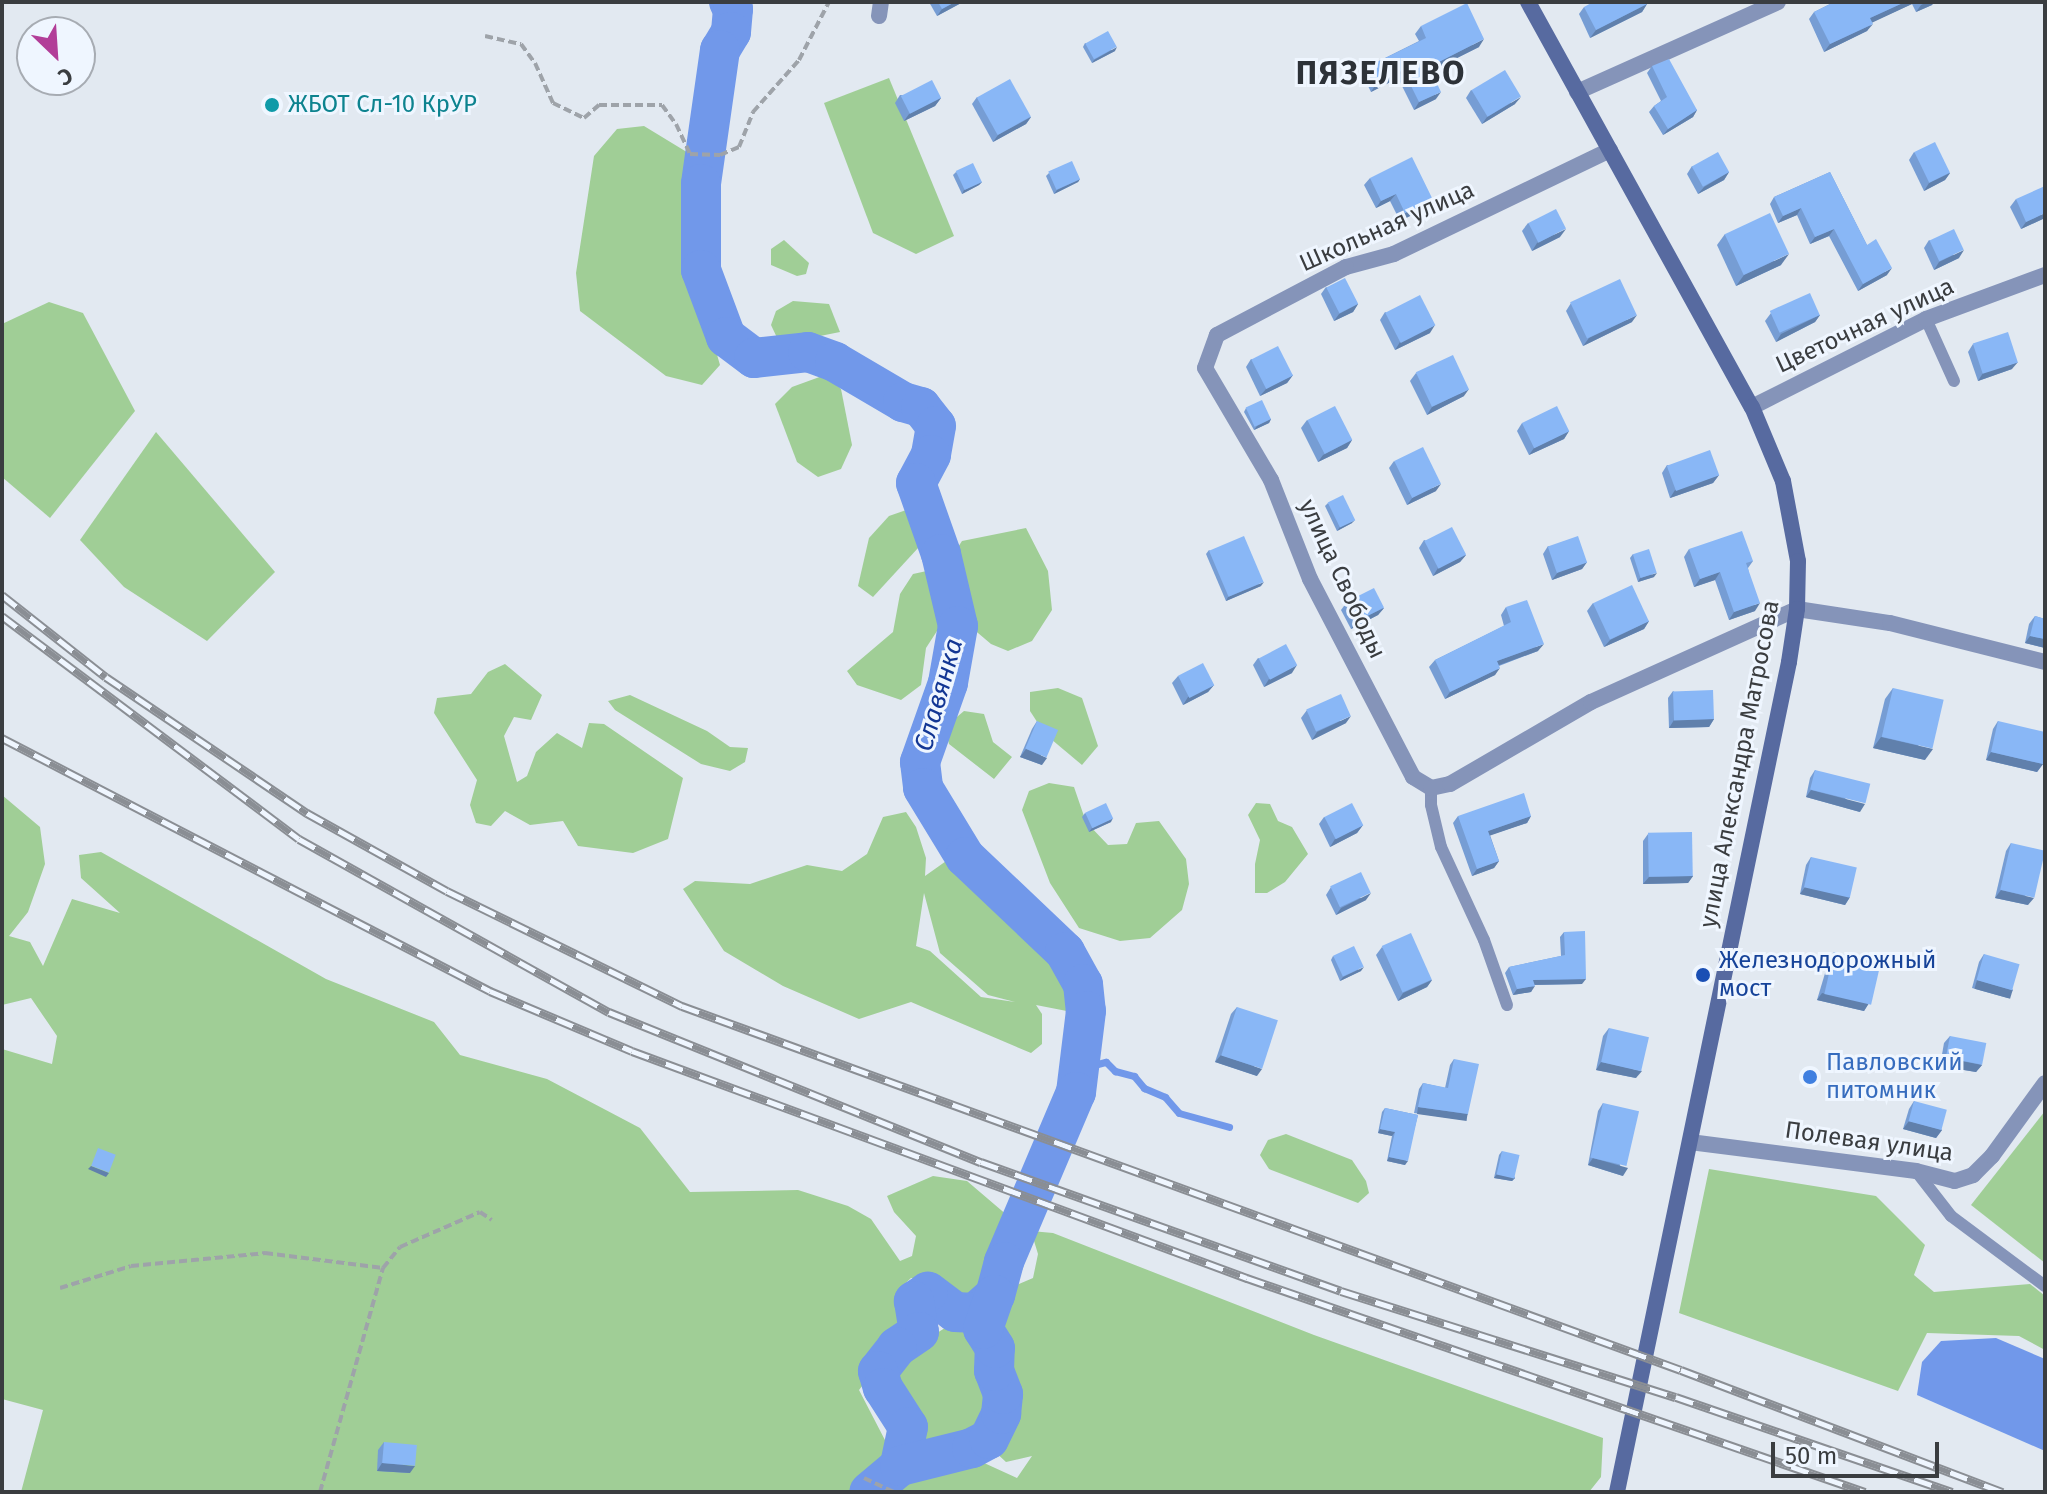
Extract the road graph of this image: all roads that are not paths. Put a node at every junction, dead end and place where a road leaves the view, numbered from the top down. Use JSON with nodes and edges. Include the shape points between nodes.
{"nodes":[{"id":1,"x":1528,"y":2,"type":"edge"},
{"id":2,"x":1778,"y":2,"type":"edge"},
{"id":3,"x":1577,"y":92,"type":"junction"},
{"id":4,"x":1610,"y":150,"type":"junction"},
{"id":5,"x":2045,"y":275,"type":"edge"},
{"id":6,"x":1926,"y":319,"type":"junction"},
{"id":7,"x":1205,"y":368,"type":"joint"},
{"id":8,"x":1954,"y":381,"type":"dead end"},
{"id":9,"x":1752,"y":407,"type":"junction"},
{"id":10,"x":1797,"y":609,"type":"junction"},
{"id":11,"x":2045,"y":662,"type":"edge"},
{"id":12,"x":1431,"y":788,"type":"junction"},
{"id":13,"x":1507,"y":1005,"type":"dead end"},
{"id":14,"x":2045,"y":1083,"type":"edge"},
{"id":15,"x":1690,"y":1142,"type":"junction"},
{"id":16,"x":1916,"y":1171,"type":"junction"},
{"id":17,"x":2045,"y":1286,"type":"edge"},
{"id":18,"x":1617,"y":1492,"type":"edge"}],
"edges":[{"from":1,"to":3,"type":"main road","name":"улица Александра Матросова"},
{"from":2,"to":3,"type":"street"},
{"from":3,"to":4,"type":"main road","name":"улица Александра Матросова"},
{"from":4,"to":7,"type":"street","name":"Школьная улица","via":[[1394,254],[1346,267],[1243,321],[1217,335]]},
{"from":4,"to":9,"type":"main road","name":"улица Александра Матросова"},
{"from":5,"to":6,"type":"street","name":"Цветочная улица"},
{"from":6,"to":8,"type":"lane"},
{"from":6,"to":9,"type":"street","name":"Цветочная улица"},
{"from":7,"to":12,"type":"street","name":"улица Свободы","via":[[1271,480],[1310,579],[1413,777]]},
{"from":9,"to":10,"type":"main road","name":"улица Александра Матросова","via":[[1783,481],[1793,521]]},
{"from":10,"to":11,"type":"street","via":[[1890,623]]},
{"from":10,"to":12,"type":"street","via":[[1591,702],[1450,784]]},
{"from":10,"to":15,"type":"main road","name":"улица Александра Матросова"},
{"from":12,"to":13,"type":"lane","via":[[1441,847]]},
{"from":14,"to":16,"type":"street","name":"Полевая улица","via":[[1973,1175],[1955,1181]]},
{"from":15,"to":16,"type":"street","name":"Полевая улица"},
{"from":15,"to":18,"type":"main road","name":"улица Александра Матросова"},
{"from":16,"to":17,"type":"lane","via":[[1951,1216]]}]}
